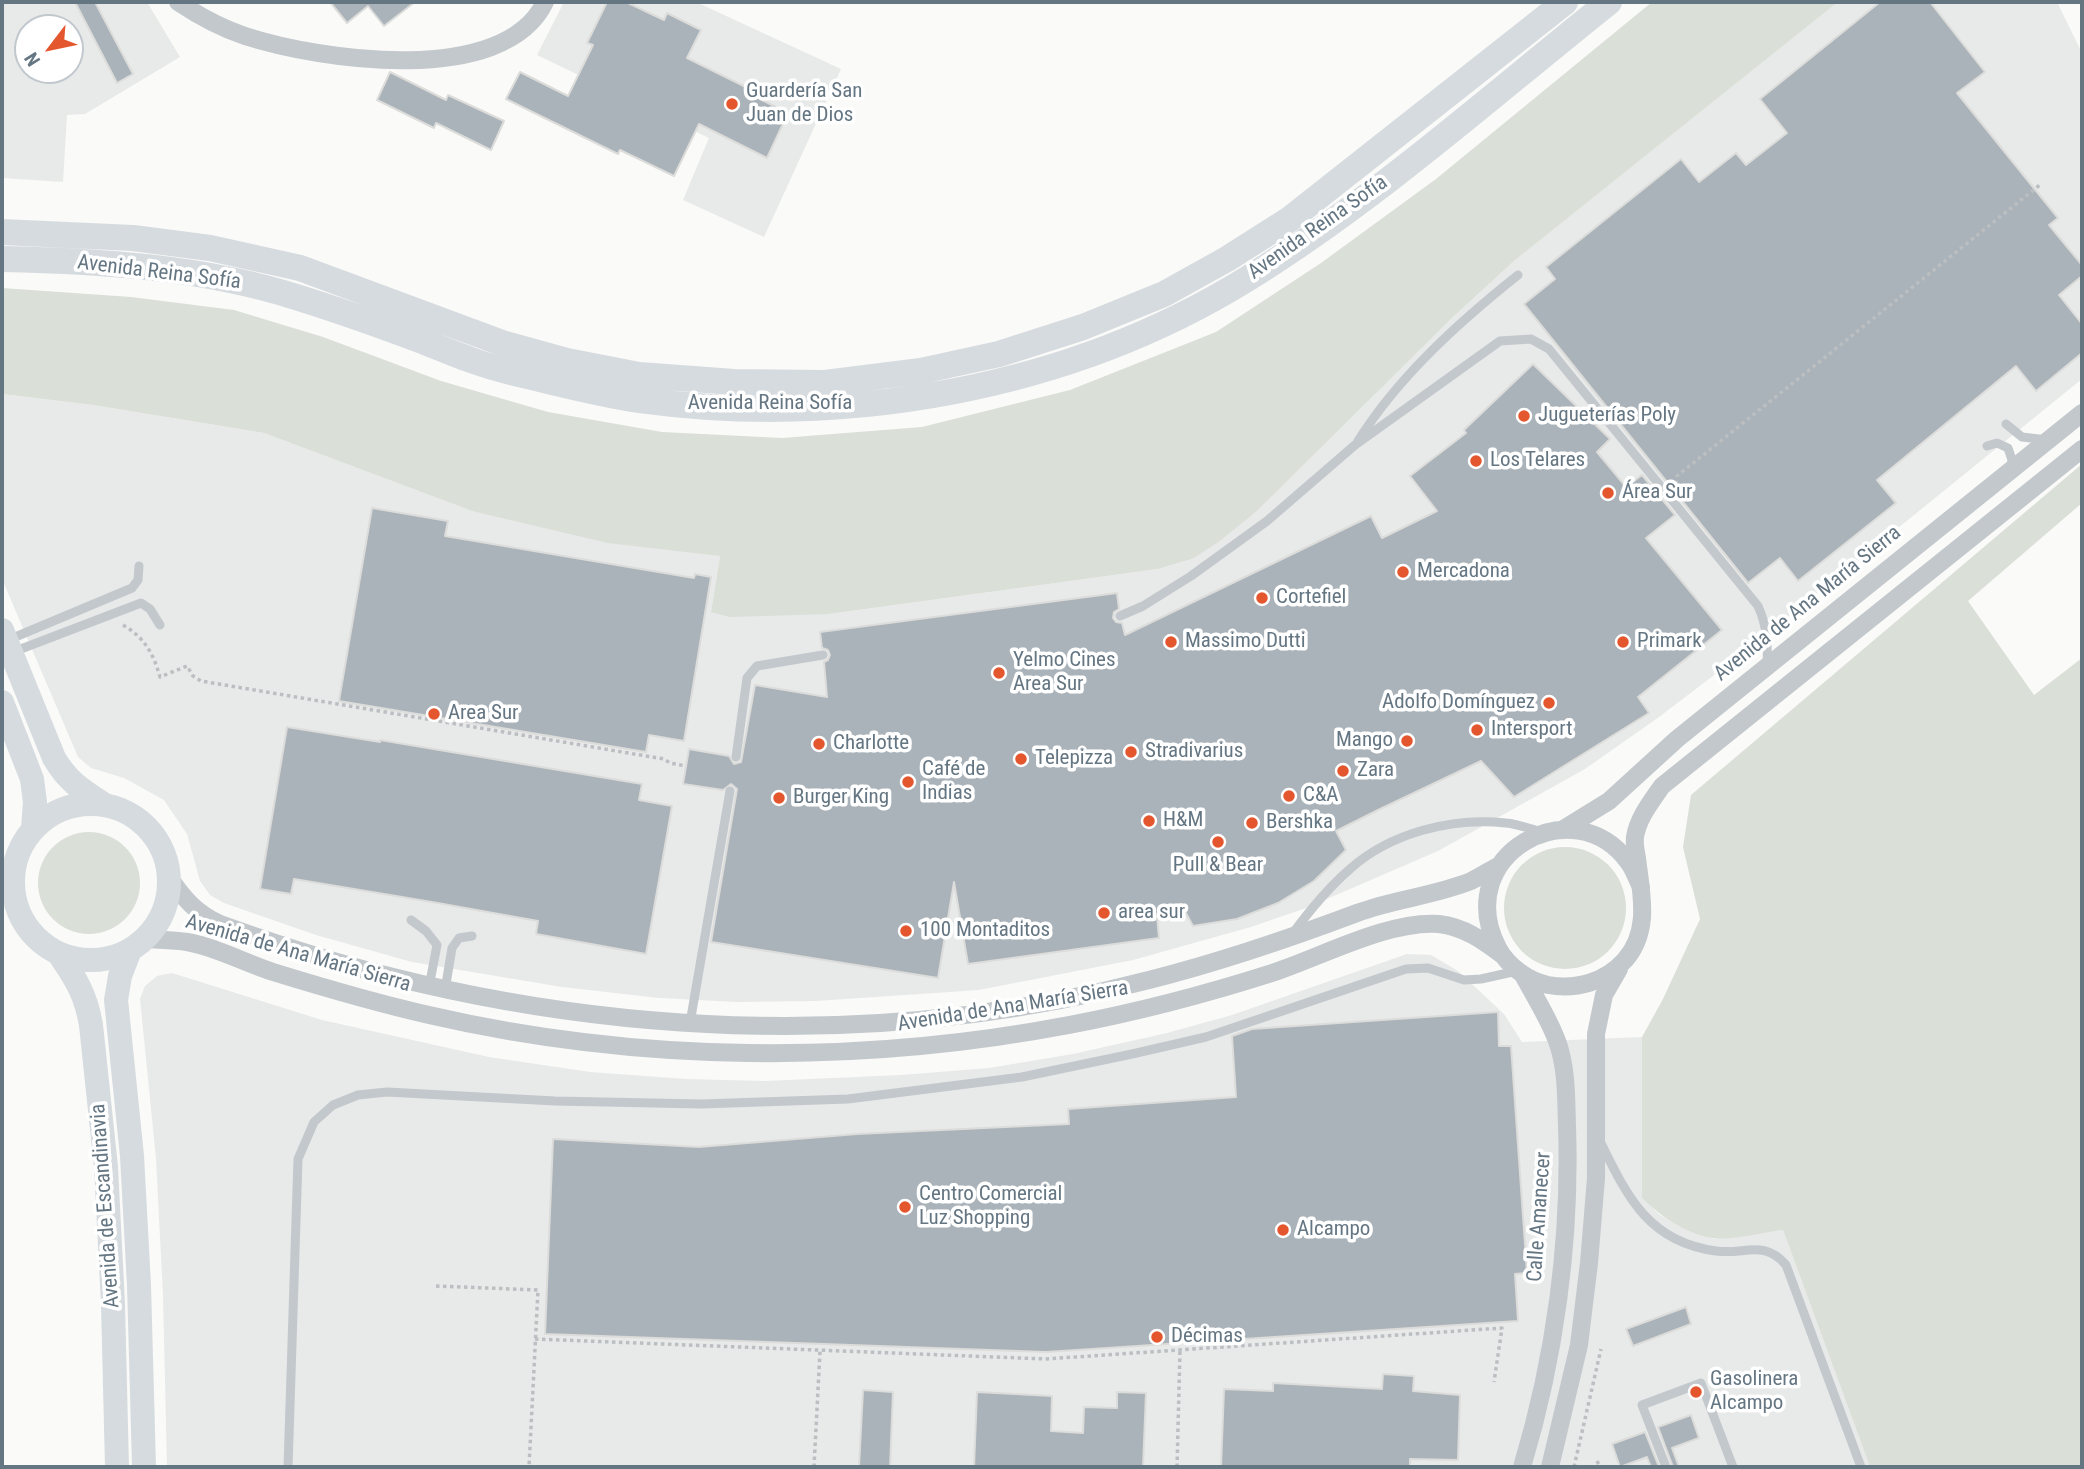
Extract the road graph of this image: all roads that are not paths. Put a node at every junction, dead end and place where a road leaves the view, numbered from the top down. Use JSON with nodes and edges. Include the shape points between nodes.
{"nodes":[{"id":1,"x":178,"y":2,"type":"edge"},
{"id":2,"x":545,"y":2,"type":"edge"},
{"id":3,"x":1565,"y":2,"type":"edge"},
{"id":4,"x":1609,"y":2,"type":"edge"},
{"id":5,"x":2,"y":232,"type":"edge"},
{"id":6,"x":2,"y":259,"type":"edge"},
{"id":7,"x":1517,"y":275,"type":"dead end"},
{"id":8,"x":2082,"y":413,"type":"edge"},
{"id":9,"x":2006,"y":424,"type":"dead end"},
{"id":10,"x":2049,"y":440,"type":"junction"},
{"id":11,"x":1355,"y":445,"type":"junction"},
{"id":12,"x":1987,"y":446,"type":"dead end"},
{"id":13,"x":2082,"y":449,"type":"edge"},
{"id":14,"x":2010,"y":472,"type":"junction"},
{"id":15,"x":139,"y":566,"type":"dead end"},
{"id":16,"x":1120,"y":616,"type":"dead end"},
{"id":17,"x":160,"y":625,"type":"dead end"},
{"id":18,"x":7,"y":641,"type":"edge"},
{"id":19,"x":823,"y":655,"type":"dead end"},
{"id":20,"x":1766,"y":667,"type":"junction"},
{"id":21,"x":2,"y":702,"type":"edge"},
{"id":22,"x":736,"y":757,"type":"dead end"},
{"id":23,"x":730,"y":791,"type":"dead end"},
{"id":24,"x":106,"y":805,"type":"junction"},
{"id":25,"x":33,"y":829,"type":"junction"},
{"id":26,"x":1562,"y":830,"type":"junction"},
{"id":27,"x":1544,"y":833,"type":"junction"},
{"id":28,"x":1500,"y":865,"type":"junction"},
{"id":29,"x":169,"y":877,"type":"junction"},
{"id":30,"x":1641,"y":887,"type":"junction"},
{"id":31,"x":411,"y":920,"type":"dead end"},
{"id":32,"x":472,"y":936,"type":"dead end"},
{"id":33,"x":1289,"y":938,"type":"junction"},
{"id":34,"x":138,"y":945,"type":"junction"},
{"id":35,"x":59,"y":954,"type":"junction"},
{"id":36,"x":1502,"y":954,"type":"junction"},
{"id":37,"x":1626,"y":959,"type":"junction"},
{"id":38,"x":1521,"y":973,"type":"junction"},
{"id":39,"x":437,"y":988,"type":"junction"},
{"id":40,"x":690,"y":1023,"type":"junction"},
{"id":41,"x":1595,"y":1131,"type":"junction"},
{"id":42,"x":117,"y":1467,"type":"edge"},
{"id":43,"x":144,"y":1467,"type":"edge"},
{"id":44,"x":288,"y":1467,"type":"edge"},
{"id":45,"x":1522,"y":1467,"type":"edge"},
{"id":46,"x":1550,"y":1467,"type":"edge"},
{"id":47,"x":1666,"y":1467,"type":"edge"},
{"id":48,"x":1733,"y":1467,"type":"edge"},
{"id":49,"x":1861,"y":1467,"type":"edge"}],
"edges":[{"from":1,"to":2,"type":"street","via":[[203,19],[297,50],[416,61],[492,48],[524,29]]},
{"from":3,"to":5,"type":"main road","name":"Avenida Reina Sofía","via":[[1290,219],[1227,259],[1164,294],[1083,327],[999,354],[921,371],[825,383],[639,375],[502,343],[300,268],[210,248],[134,238]]},
{"from":4,"to":6,"type":"main road","name":"Avenida Reina Sofía","via":[[1402,168],[1244,281],[1177,318],[1095,353],[927,396],[830,408],[734,408],[639,400],[494,368],[292,295],[210,275]]},
{"from":7,"to":11,"type":"lane","via":[[1379,407]]},
{"from":8,"to":10,"type":"street","name":"Avenida de Ana María Sierra"},
{"from":9,"to":10,"type":"lane","via":[[2022,437]]},
{"from":10,"to":14,"type":"street","name":"Avenida de Ana María Sierra"},
{"from":11,"to":16,"type":"lane","via":[[1267,521],[1143,606]]},
{"from":11,"to":20,"type":"lane","via":[[1500,341],[1531,340],[1549,349],[1758,606],[1768,642]]},
{"from":12,"to":14,"type":"lane","via":[[1997,443],[2008,448]]},
{"from":13,"to":30,"type":"street","name":"Avenida de Ana María Sierra","via":[[1662,786],[1644,812],[1634,838]]},
{"from":14,"to":20,"type":"street","name":"Avenida de Ana María Sierra"},
{"from":15,"to":18,"type":"lane","via":[[132,588]]},
{"from":17,"to":18,"type":"lane","via":[[141,603]]},
{"from":18,"to":24,"type":"street","via":[[63,774]]},
{"from":19,"to":22,"type":"lane","via":[[757,666],[747,678]]},
{"from":20,"to":26,"type":"street","name":"Avenida de Ana María Sierra","via":[[1609,801]]},
{"from":21,"to":25,"type":"street","via":[[32,779]]},
{"from":23,"to":40,"type":"lane"},
{"from":24,"to":25,"type":"street","name":"Avenida de Escandinavia","via":[[66,807]]},
{"from":24,"to":29,"type":"street","name":"Avenida de Escandinavia","via":[[142,823],[161,848]]},
{"from":25,"to":35,"type":"street","name":"Avenida de Escandinavia","via":[[14,866],[17,908],[27,927]]},
{"from":26,"to":27,"type":"street","name":"Avenida de Ana María Sierra"},
{"from":26,"to":30,"type":"street","name":"Avenida de Ana María Sierra","via":[[1587,833],[1611,845],[1629,863]]},
{"from":27,"to":28,"type":"street","name":"Avenida de Ana María Sierra","via":[[1519,845]]},
{"from":27,"to":33,"type":"lane","via":[[1481,822],[1427,829],[1391,842],[1350,868]]},
{"from":28,"to":33,"type":"street","name":"Avenida de Ana María Sierra","via":[[1447,889],[1386,903]]},
{"from":28,"to":36,"type":"street","name":"Avenida de Ana María Sierra","via":[[1490,886],[1487,910],[1491,933]]},
{"from":29,"to":34,"type":"street","name":"Avenida de Escandinavia","via":[[159,921]]},
{"from":29,"to":39,"type":"street","name":"Avenida de Ana María Sierra","via":[[187,903],[220,924],[336,962]]},
{"from":30,"to":37,"type":"street","name":"Avenida de Ana María Sierra","via":[[1642,925]]},
{"from":31,"to":39,"type":"lane","via":[[437,945]]},
{"from":32,"to":39,"type":"lane","via":[[460,938],[452,948]]},
{"from":33,"to":40,"type":"street","name":"Avenida de Ana María Sierra","via":[[1146,981],[979,1012],[842,1024]]},
{"from":34,"to":35,"type":"street","name":"Avenida de Escandinavia","via":[[114,958],[95,961]]},
{"from":34,"to":36,"type":"street","name":"Avenida de Ana María Sierra","via":[[189,942],[333,991],[500,1029],[642,1048],[763,1053],[904,1048],[1067,1026],[1216,990],[1406,926],[1440,925],[1470,932]]},
{"from":34,"to":43,"type":"street","name":"Avenida de Escandinavia","via":[[120,976],[116,1000],[132,1156]]},
{"from":35,"to":42,"type":"street","name":"Avenida de Escandinavia","via":[[78,981],[91,1025],[106,1167]]},
{"from":36,"to":38,"type":"street","name":"Avenida de Ana María Sierra"},
{"from":37,"to":38,"type":"street","name":"Avenida de Ana María Sierra","via":[[1589,984],[1544,984]]},
{"from":37,"to":41,"type":"street","via":[[1604,995],[1596,1034]]},
{"from":38,"to":44,"type":"lane","via":[[1464,980],[1429,968],[1406,969],[1206,1037],[1022,1077],[848,1099],[702,1104],[387,1092],[358,1095],[333,1105],[314,1122],[298,1158]]},
{"from":38,"to":45,"type":"street","name":"Calle Amanecer","via":[[1557,1041],[1565,1077],[1569,1177],[1552,1341]]},
{"from":39,"to":40,"type":"street","name":"Avenida de Ana María Sierra","via":[[585,1015]]},
{"from":41,"to":46,"type":"street","via":[[1589,1262],[1579,1345]]},
{"from":41,"to":49,"type":"lane","via":[[1636,1208],[1655,1226],[1678,1241],[1716,1252],[1765,1250],[1786,1265]]},
{"from":47,"to":48,"type":"lane","via":[[1642,1405],[1701,1383]]}]}
